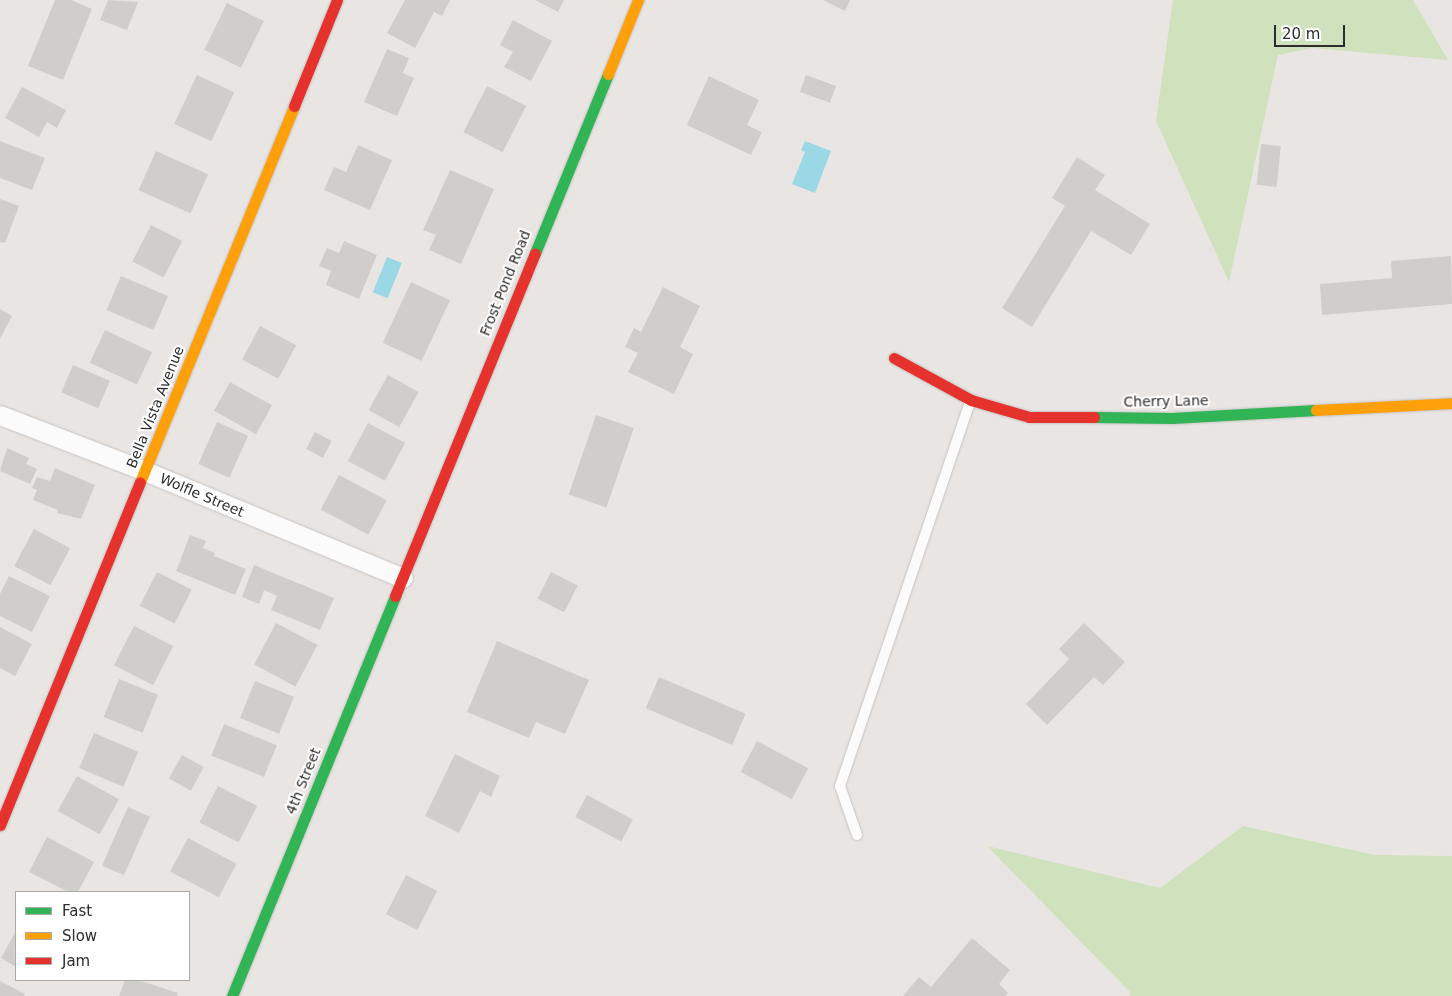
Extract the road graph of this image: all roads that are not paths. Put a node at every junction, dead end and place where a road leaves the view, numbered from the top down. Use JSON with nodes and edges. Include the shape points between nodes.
{"nodes":[{"id":1,"x":337,"y":0,"type":"edge"},
{"id":2,"x":638,"y":0,"type":"edge"},
{"id":3,"x":894,"y":358,"type":"dead end"},
{"id":4,"x":971,"y":400,"type":"junction"},
{"id":5,"x":1452,"y":403,"type":"edge"},
{"id":6,"x":0,"y":415,"type":"edge"},
{"id":7,"x":145,"y":471,"type":"junction"},
{"id":8,"x":403,"y":578,"type":"junction"},
{"id":9,"x":0,"y":825,"type":"edge"},
{"id":10,"x":857,"y":835,"type":"dead end"},
{"id":11,"x":232,"y":996,"type":"edge"}],
"edges":[{"from":1,"to":7,"type":"street","name":"Bella Vista Avenue"},
{"from":2,"to":8,"type":"street","name":"Frost Pond Road"},
{"from":3,"to":4,"type":"street","name":"Cherry Lane"},
{"from":4,"to":5,"type":"street","name":"Cherry Lane","via":[[1029,417],[1146,418]]},
{"from":4,"to":10,"type":"lane","via":[[840,786]]},
{"from":6,"to":7,"type":"street","name":"Wolfle Street"},
{"from":7,"to":8,"type":"street","name":"Wolfle Street"},
{"from":7,"to":9,"type":"street","name":"Bella Vista Avenue"},
{"from":8,"to":11,"type":"street","name":"4th Street"}]}
